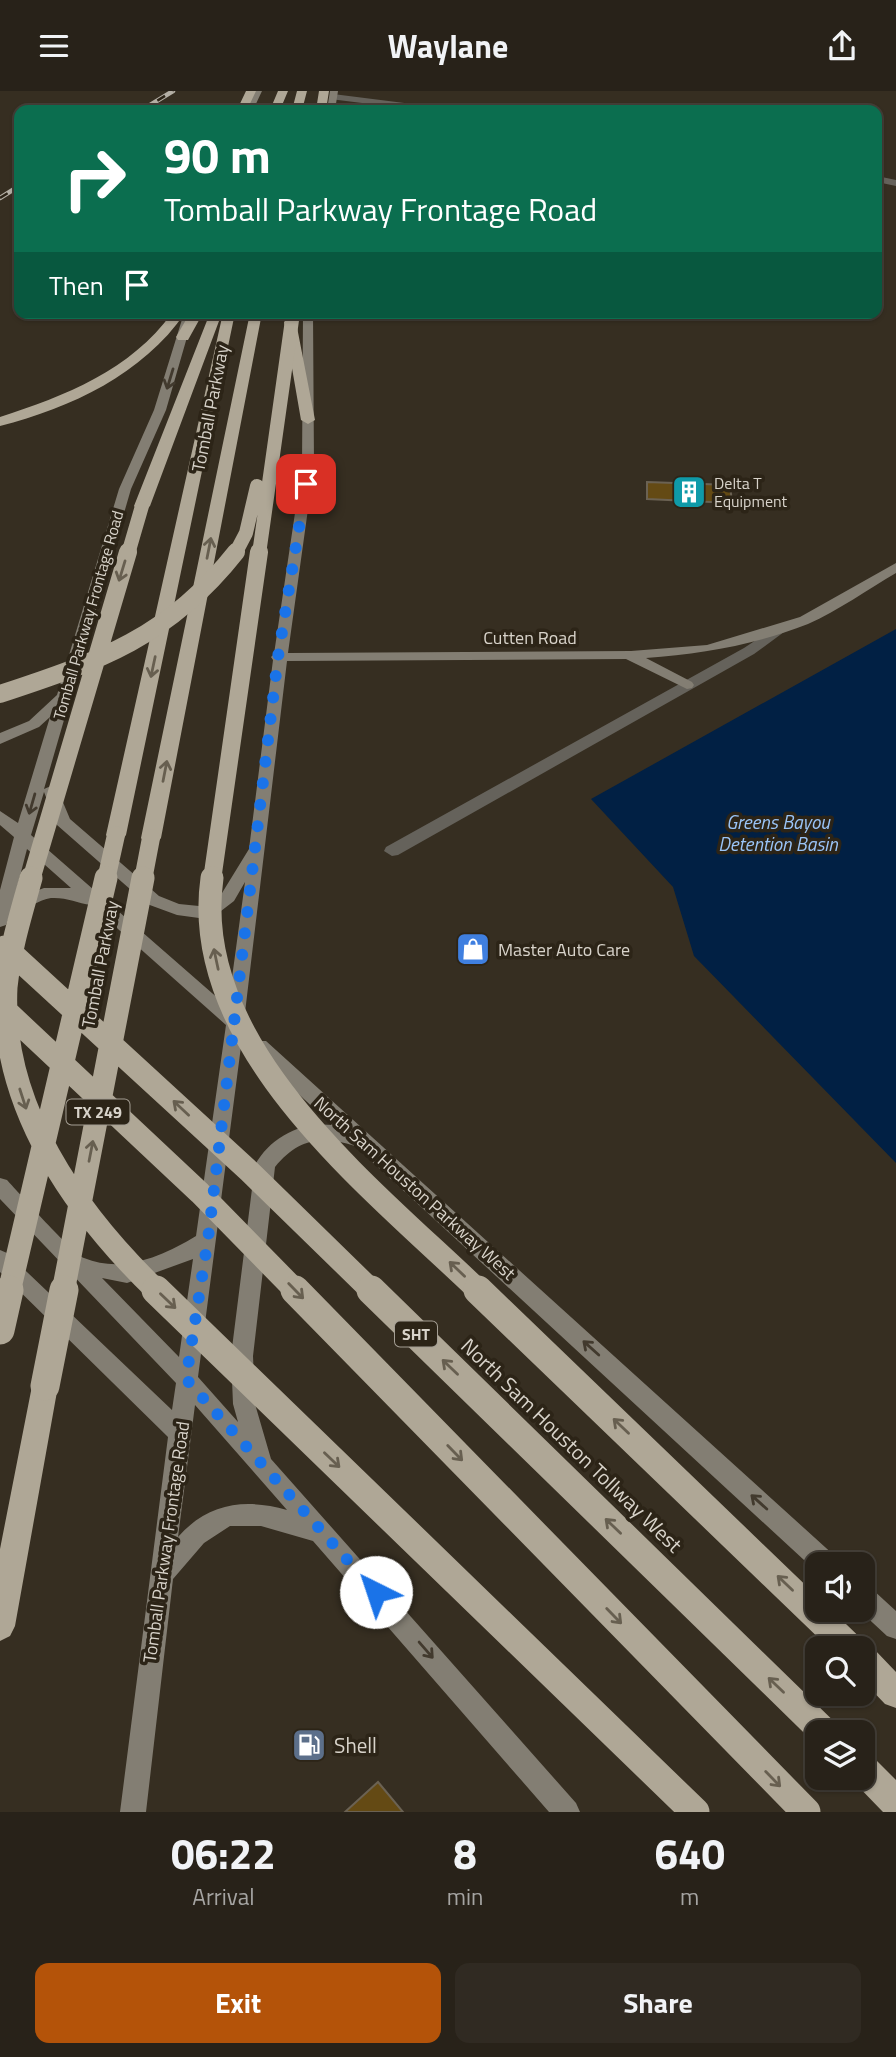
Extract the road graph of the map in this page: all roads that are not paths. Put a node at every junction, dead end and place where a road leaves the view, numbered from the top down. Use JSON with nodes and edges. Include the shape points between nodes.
{"nodes":[{"id":1,"x":331,"y":93,"type":"edge"},
{"id":2,"x":405,"y":105,"type":"edge"},
{"id":3,"x":174,"y":319,"type":"edge"},
{"id":4,"x":188,"y":319,"type":"edge"},
{"id":5,"x":194,"y":319,"type":"edge"},
{"id":6,"x":214,"y":319,"type":"edge"},
{"id":7,"x":228,"y":319,"type":"edge"},
{"id":8,"x":255,"y":319,"type":"edge"},
{"id":9,"x":288,"y":319,"type":"edge"},
{"id":10,"x":288,"y":319,"type":"edge"},
{"id":11,"x":290,"y":319,"type":"edge"},
{"id":12,"x":308,"y":319,"type":"edge"},
{"id":13,"x":183,"y":337,"type":"junction"},
{"id":14,"x":308,"y":420,"type":"junction"},
{"id":15,"x":0,"y":422,"type":"edge"},
{"id":16,"x":896,"y":567,"type":"edge"},
{"id":17,"x":779,"y":629,"type":"junction"},
{"id":18,"x":631,"y":655,"type":"junction"},
{"id":19,"x":278,"y":657,"type":"junction"},
{"id":20,"x":687,"y":685,"type":"junction"},
{"id":21,"x":0,"y":694,"type":"edge"},
{"id":22,"x":63,"y":698,"type":"junction"},
{"id":23,"x":0,"y":739,"type":"edge"},
{"id":24,"x":48,"y":750,"type":"junction"},
{"id":25,"x":0,"y":815,"type":"edge"},
{"id":26,"x":23,"y":835,"type":"junction"},
{"id":27,"x":258,"y":842,"type":"junction"},
{"id":28,"x":393,"y":851,"type":"dead end"},
{"id":29,"x":105,"y":908,"type":"junction"},
{"id":30,"x":0,"y":923,"type":"edge"},
{"id":31,"x":0,"y":943,"type":"edge"},
{"id":32,"x":0,"y":1005,"type":"edge"},
{"id":33,"x":235,"y":1024,"type":"junction"},
{"id":34,"x":365,"y":1142,"type":"junction"},
{"id":35,"x":0,"y":1186,"type":"edge"},
{"id":36,"x":208,"y":1239,"type":"junction"},
{"id":37,"x":0,"y":1259,"type":"edge"},
{"id":38,"x":76,"y":1265,"type":"junction"},
{"id":39,"x":0,"y":1330,"type":"edge"},
{"id":40,"x":186,"y":1379,"type":"junction"},
{"id":41,"x":181,"y":1434,"type":"junction"},
{"id":42,"x":261,"y":1464,"type":"junction"},
{"id":43,"x":324,"y":1533,"type":"junction"},
{"id":44,"x":813,"y":1552,"type":"edge"},
{"id":45,"x":162,"y":1574,"type":"junction"},
{"id":46,"x":875,"y":1608,"type":"edge"},
{"id":47,"x":0,"y":1626,"type":"edge"},
{"id":48,"x":896,"y":1627,"type":"edge"},
{"id":49,"x":838,"y":1636,"type":"edge"},
{"id":50,"x":875,"y":1672,"type":"edge"},
{"id":51,"x":896,"y":1693,"type":"edge"},
{"id":52,"x":812,"y":1720,"type":"edge"},
{"id":53,"x":875,"y":1781,"type":"edge"},
{"id":54,"x":896,"y":1802,"type":"edge"},
{"id":55,"x":133,"y":1812,"type":"edge"},
{"id":56,"x":567,"y":1812,"type":"edge"},
{"id":57,"x":695,"y":1812,"type":"edge"},
{"id":58,"x":806,"y":1812,"type":"edge"}],
"edges":[{"from":1,"to":2,"type":"street"},
{"from":3,"to":15,"type":"highway","via":[[149,348],[108,377]]},
{"from":4,"to":13,"type":"main road","name":"Tomball Parkway Frontage Road"},
{"from":5,"to":13,"type":"highway"},
{"from":6,"to":57,"type":"highway","one_way":true,"bridge":true,"via":[[142,506],[13,940],[6,989],[10,1058],[32,1128],[74,1199],[152,1286]]},
{"from":7,"to":39,"type":"highway","name":"Tomball Parkway","number":"TX 249","one_way":true,"bridge":true,"via":[[116,835]]},
{"from":47,"to":8,"type":"highway","name":"Tomball Parkway","number":"TX 249","one_way":true,"bridge":true},
{"from":9,"to":21,"type":"highway","bridge":true,"via":[[247,530],[215,581],[167,622],[125,646]]},
{"from":49,"to":10,"type":"highway","one_way":true,"bridge":true,"via":[[336,1153],[277,1087],[231,1009],[214,954],[211,885]]},
{"from":11,"to":14,"type":"highway"},
{"from":12,"to":14,"type":"main road","name":"Tomball Parkway Frontage Road"},
{"from":13,"to":22,"type":"main road","name":"Tomball Parkway Frontage Road","one_way":true,"via":[[160,410],[125,489]]},
{"from":14,"to":19,"type":"main road","name":"Tomball Parkway Frontage Road","via":[[306,484]]},
{"from":16,"to":17,"type":"main road","name":"Cutten Road","via":[[805,620]]},
{"from":17,"to":18,"type":"main road","name":"Cutten Road","via":[[707,649]]},
{"from":17,"to":20,"type":"street","name":"Cutten Road","via":[[749,652]]},
{"from":18,"to":19,"type":"main road","name":"Cutten Road"},
{"from":18,"to":20,"type":"main road"},
{"from":19,"to":27,"type":"main road","name":"Tomball Parkway Frontage Road"},
{"from":20,"to":28,"type":"street","name":"Cutten Road"},
{"from":22,"to":23,"type":"main road","via":[[34,724]]},
{"from":22,"to":24,"type":"main road","name":"Tomball Parkway Frontage Road"},
{"from":24,"to":26,"type":"main road","name":"Tomball Parkway Frontage Road","one_way":true},
{"from":24,"to":27,"type":"main road","via":[[51,790],[63,821],[153,900],[199,912],[215,907],[228,897]]},
{"from":25,"to":26,"type":"main road","name":"North Sam Houston Parkway West"},
{"from":26,"to":29,"type":"main road","name":"North Sam Houston Parkway West"},
{"from":26,"to":30,"type":"main road","name":"Tomball Parkway Frontage Road"},
{"from":27,"to":33,"type":"main road","name":"Tomball Parkway Frontage Road"},
{"from":29,"to":30,"type":"main road","via":[[72,893],[51,891],[18,905]]},
{"from":29,"to":33,"type":"main road","name":"North Sam Houston Parkway West"},
{"from":52,"to":31,"type":"highway","name":"North Sam Houston Tollway West","number":"SHT","one_way":true,"bridge":true,"via":[[249,1171]]},
{"from":32,"to":58,"type":"highway","one_way":true,"bridge":true,"via":[[200,1193]]},
{"from":33,"to":34,"type":"main road","name":"North Sam Houston Parkway West"},
{"from":33,"to":36,"type":"main road","name":"Tomball Parkway Frontage Road"},
{"from":34,"to":42,"type":"main road","via":[[337,1131],[310,1132],[280,1145],[265,1165],[242,1356],[244,1404]]},
{"from":44,"to":34,"type":"main road","name":"North Sam Houston Parkway West","one_way":true},
{"from":35,"to":38,"type":"main road"},
{"from":36,"to":38,"type":"main road","via":[[179,1257],[127,1274]]},
{"from":36,"to":40,"type":"main road","name":"Tomball Parkway Frontage Road"},
{"from":37,"to":41,"type":"main road"},
{"from":38,"to":40,"type":"main road"},
{"from":40,"to":41,"type":"main road","name":"Tomball Parkway Frontage Road"},
{"from":40,"to":42,"type":"main road"},
{"from":41,"to":45,"type":"main road","name":"Tomball Parkway Frontage Road"},
{"from":42,"to":43,"type":"main road"},
{"from":43,"to":45,"type":"main road","via":[[267,1516],[237,1513],[220,1517],[202,1529]]},
{"from":43,"to":56,"type":"main road","one_way":true},
{"from":45,"to":55,"type":"main road","name":"Tomball Parkway Frontage Road"},
{"from":46,"to":48,"type":"main road"},
{"from":50,"to":51,"type":"highway"},
{"from":53,"to":54,"type":"highway"}]}
